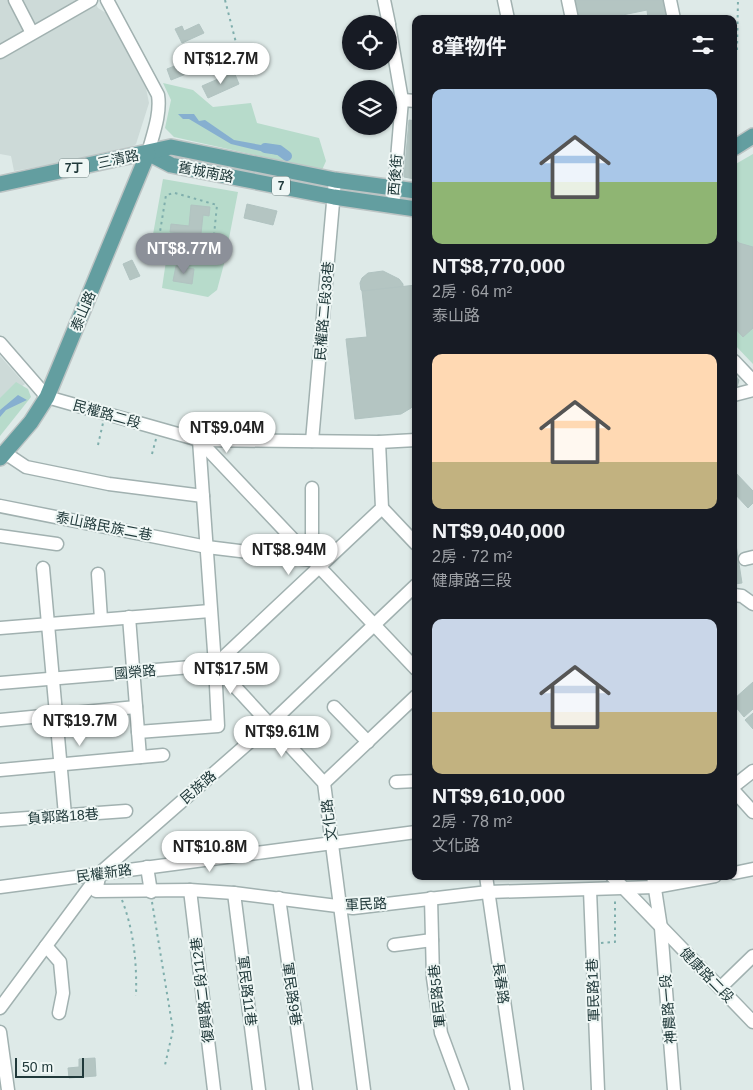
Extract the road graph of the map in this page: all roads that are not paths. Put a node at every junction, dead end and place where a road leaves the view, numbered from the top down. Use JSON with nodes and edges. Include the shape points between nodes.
{"nodes":[{"id":1,"x":15,"y":0,"type":"edge"},
{"id":2,"x":91,"y":0,"type":"edge"},
{"id":3,"x":107,"y":0,"type":"edge"},
{"id":4,"x":384,"y":0,"type":"edge"},
{"id":5,"x":504,"y":0,"type":"edge"},
{"id":6,"x":568,"y":0,"type":"edge"},
{"id":7,"x":670,"y":0,"type":"edge"},
{"id":8,"x":387,"y":15,"type":"edge"},
{"id":9,"x":507,"y":15,"type":"edge"},
{"id":10,"x":571,"y":15,"type":"edge"},
{"id":11,"x":673,"y":15,"type":"edge"},
{"id":12,"x":32,"y":34,"type":"junction"},
{"id":13,"x":0,"y":52,"type":"edge"},
{"id":14,"x":397,"y":70,"type":"edge"},
{"id":15,"x":402,"y":100,"type":"junction"},
{"id":16,"x":412,"y":100,"type":"edge"},
{"id":17,"x":753,"y":136,"type":"edge"},
{"id":18,"x":737,"y":146,"type":"edge"},
{"id":19,"x":148,"y":153,"type":"junction"},
{"id":20,"x":335,"y":180,"type":"junction"},
{"id":21,"x":0,"y":184,"type":"edge"},
{"id":22,"x":394,"y":189,"type":"junction"},
{"id":23,"x":412,"y":191,"type":"edge"},
{"id":24,"x":334,"y":197,"type":"junction"},
{"id":25,"x":393,"y":206,"type":"junction"},
{"id":26,"x":412,"y":208,"type":"edge"},
{"id":27,"x":0,"y":344,"type":"edge"},
{"id":28,"x":737,"y":364,"type":"edge"},
{"id":29,"x":753,"y":381,"type":"edge"},
{"id":30,"x":753,"y":390,"type":"edge"},
{"id":31,"x":737,"y":394,"type":"edge"},
{"id":32,"x":47,"y":397,"type":"junction"},
{"id":33,"x":200,"y":440,"type":"junction"},
{"id":34,"x":412,"y":440,"type":"edge"},
{"id":35,"x":312,"y":441,"type":"junction"},
{"id":36,"x":379,"y":442,"type":"junction"},
{"id":37,"x":2,"y":456,"type":"edge"},
{"id":38,"x":312,"y":488,"type":"dead end"},
{"id":39,"x":203,"y":496,"type":"junction"},
{"id":40,"x":0,"y":506,"type":"edge"},
{"id":41,"x":382,"y":508,"type":"junction"},
{"id":42,"x":0,"y":536,"type":"edge"},
{"id":43,"x":412,"y":540,"type":"edge"},
{"id":44,"x":57,"y":544,"type":"dead end"},
{"id":45,"x":207,"y":547,"type":"junction"},
{"id":46,"x":316,"y":563,"type":"junction"},
{"id":47,"x":43,"y":568,"type":"dead end"},
{"id":48,"x":98,"y":574,"type":"dead end"},
{"id":49,"x":412,"y":589,"type":"edge"},
{"id":50,"x":737,"y":595,"type":"edge"},
{"id":51,"x":753,"y":604,"type":"edge"},
{"id":52,"x":210,"y":611,"type":"junction"},
{"id":53,"x":128,"y":617,"type":"junction"},
{"id":54,"x":100,"y":619,"type":"junction"},
{"id":55,"x":48,"y":623,"type":"junction"},
{"id":56,"x":374,"y":625,"type":"junction"},
{"id":57,"x":0,"y":628,"type":"edge"},
{"id":58,"x":215,"y":665,"type":"junction"},
{"id":59,"x":412,"y":665,"type":"edge"},
{"id":60,"x":133,"y":672,"type":"junction"},
{"id":61,"x":52,"y":679,"type":"junction"},
{"id":62,"x":0,"y":683,"type":"edge"},
{"id":63,"x":412,"y":700,"type":"edge"},
{"id":64,"x":136,"y":707,"type":"junction"},
{"id":65,"x":334,"y":708,"type":"dead end"},
{"id":66,"x":55,"y":714,"type":"junction"},
{"id":67,"x":0,"y":720,"type":"edge"},
{"id":68,"x":270,"y":724,"type":"junction"},
{"id":69,"x":138,"y":732,"type":"junction"},
{"id":70,"x":368,"y":742,"type":"junction"},
{"id":71,"x":163,"y":755,"type":"dead end"},
{"id":72,"x":140,"y":757,"type":"junction"},
{"id":73,"x":60,"y":764,"type":"junction"},
{"id":74,"x":0,"y":770,"type":"edge"},
{"id":75,"x":753,"y":771,"type":"edge"},
{"id":76,"x":412,"y":781,"type":"edge"},
{"id":77,"x":396,"y":782,"type":"dead end"},
{"id":78,"x":324,"y":783,"type":"junction"},
{"id":79,"x":737,"y":784,"type":"edge"},
{"id":80,"x":737,"y":794,"type":"edge"},
{"id":81,"x":126,"y":811,"type":"dead end"},
{"id":82,"x":753,"y":812,"type":"edge"},
{"id":83,"x":65,"y":815,"type":"junction"},
{"id":84,"x":0,"y":820,"type":"edge"},
{"id":85,"x":412,"y":833,"type":"edge"},
{"id":86,"x":331,"y":844,"type":"junction"},
{"id":87,"x":147,"y":867,"type":"junction"},
{"id":88,"x":753,"y":869,"type":"edge"},
{"id":89,"x":737,"y":872,"type":"edge"},
{"id":90,"x":100,"y":873,"type":"junction"},
{"id":91,"x":486,"y":880,"type":"edge"},
{"id":92,"x":614,"y":880,"type":"edge"},
{"id":93,"x":674,"y":880,"type":"edge"},
{"id":94,"x":654,"y":882,"type":"edge"},
{"id":95,"x":0,"y":887,"type":"edge"},
{"id":96,"x":190,"y":890,"type":"junction"},
{"id":97,"x":590,"y":890,"type":"junction"},
{"id":98,"x":620,"y":890,"type":"junction"},
{"id":99,"x":151,"y":892,"type":"junction"},
{"id":100,"x":488,"y":892,"type":"junction"},
{"id":101,"x":234,"y":893,"type":"junction"},
{"id":102,"x":279,"y":898,"type":"junction"},
{"id":103,"x":431,"y":898,"type":"junction"},
{"id":104,"x":341,"y":906,"type":"junction"},
{"id":105,"x":662,"y":928,"type":"junction"},
{"id":106,"x":432,"y":940,"type":"junction"},
{"id":107,"x":46,"y":946,"type":"junction"},
{"id":108,"x":394,"y":946,"type":"dead end"},
{"id":109,"x":753,"y":956,"type":"edge"},
{"id":110,"x":720,"y":988,"type":"junction"},
{"id":111,"x":2,"y":999,"type":"edge"},
{"id":112,"x":59,"y":1013,"type":"dead end"},
{"id":113,"x":753,"y":1022,"type":"edge"},
{"id":114,"x":0,"y":1032,"type":"edge"},
{"id":115,"x":8,"y":1090,"type":"edge"},
{"id":116,"x":214,"y":1090,"type":"edge"},
{"id":117,"x":259,"y":1090,"type":"edge"},
{"id":118,"x":306,"y":1090,"type":"edge"},
{"id":119,"x":364,"y":1090,"type":"edge"},
{"id":120,"x":462,"y":1090,"type":"edge"},
{"id":121,"x":516,"y":1090,"type":"edge"},
{"id":122,"x":598,"y":1090,"type":"edge"},
{"id":123,"x":674,"y":1090,"type":"edge"}],
"edges":[{"from":1,"to":12,"type":"street"},
{"from":2,"to":12,"type":"street"},
{"from":3,"to":19,"type":"street","via":[[158,95],[159,104]]},
{"from":4,"to":8,"type":"street","name":"西後街"},
{"from":5,"to":9,"type":"street"},
{"from":6,"to":10,"type":"street"},
{"from":7,"to":11,"type":"street"},
{"from":12,"to":13,"type":"street"},
{"from":14,"to":15,"type":"street","name":"西後街"},
{"from":15,"to":16,"type":"street"},
{"from":15,"to":22,"type":"street","name":"西後街"},
{"from":17,"to":18,"type":"main road"},
{"from":19,"to":20,"type":"main road","name":"舊城南路","number":"7","via":[[171,147]]},
{"from":19,"to":21,"type":"main road","name":"三清路","number":"7丁"},
{"from":19,"to":24,"type":"main road","name":"舊城南路","number":"7","via":[[171,165]]},
{"from":19,"to":32,"type":"main road","name":"泰山路"},
{"from":20,"to":22,"type":"main road","name":"舊城南路","number":"7"},
{"from":20,"to":24,"type":"street","name":"民權路二段38巷"},
{"from":22,"to":23,"type":"main road","name":"舊城南路","number":"7"},
{"from":22,"to":25,"type":"street","name":"西後街"},
{"from":24,"to":25,"type":"main road","name":"舊城南路","number":"7"},
{"from":24,"to":35,"type":"street","name":"民權路二段38巷"},
{"from":25,"to":26,"type":"main road","name":"舊城南路","number":"7"},
{"from":27,"to":32,"type":"street"},
{"from":28,"to":29,"type":"street"},
{"from":30,"to":31,"type":"street"},
{"from":32,"to":33,"type":"street","name":"民權路二段"},
{"from":32,"to":37,"type":"main road","name":"泰山路"},
{"from":33,"to":35,"type":"street","name":"民權路二段"},
{"from":33,"to":39,"type":"street"},
{"from":33,"to":46,"type":"street"},
{"from":34,"to":36,"type":"street","name":"民權路二段"},
{"from":35,"to":36,"type":"street","name":"民權路二段"},
{"from":36,"to":41,"type":"street"},
{"from":37,"to":39,"type":"street","via":[[26,467],[109,484]]},
{"from":38,"to":46,"type":"street"},
{"from":39,"to":45,"type":"street"},
{"from":40,"to":45,"type":"street","name":"泰山路民族二巷"},
{"from":41,"to":43,"type":"street"},
{"from":41,"to":46,"type":"street"},
{"from":42,"to":44,"type":"street"},
{"from":45,"to":46,"type":"street","name":"泰山路民族二巷"},
{"from":45,"to":52,"type":"street"},
{"from":46,"to":56,"type":"street"},
{"from":46,"to":58,"type":"street"},
{"from":47,"to":55,"type":"street"},
{"from":48,"to":54,"type":"street"},
{"from":49,"to":56,"type":"street","name":"民族路"},
{"from":50,"to":51,"type":"street"},
{"from":52,"to":53,"type":"street"},
{"from":52,"to":58,"type":"street"},
{"from":53,"to":54,"type":"street"},
{"from":53,"to":60,"type":"street"},
{"from":54,"to":55,"type":"street"},
{"from":55,"to":57,"type":"street"},
{"from":55,"to":61,"type":"street"},
{"from":56,"to":59,"type":"street"},
{"from":56,"to":68,"type":"street","name":"民族路"},
{"from":58,"to":60,"type":"street","name":"國榮路"},
{"from":58,"to":68,"type":"street","name":"文化路"},
{"from":58,"to":69,"type":"street","via":[[218,726]]},
{"from":60,"to":61,"type":"street","name":"國榮路"},
{"from":60,"to":64,"type":"street"},
{"from":61,"to":62,"type":"street","name":"國榮路"},
{"from":61,"to":66,"type":"street"},
{"from":63,"to":70,"type":"street"},
{"from":64,"to":66,"type":"street"},
{"from":64,"to":69,"type":"street"},
{"from":65,"to":70,"type":"street"},
{"from":66,"to":67,"type":"street"},
{"from":66,"to":73,"type":"street"},
{"from":68,"to":78,"type":"street","name":"文化路"},
{"from":68,"to":90,"type":"street","name":"民族路"},
{"from":69,"to":72,"type":"street"},
{"from":70,"to":78,"type":"street"},
{"from":71,"to":72,"type":"street"},
{"from":72,"to":73,"type":"street"},
{"from":73,"to":74,"type":"street"},
{"from":73,"to":83,"type":"street"},
{"from":75,"to":79,"type":"street"},
{"from":76,"to":77,"type":"street"},
{"from":78,"to":86,"type":"street","name":"文化路"},
{"from":80,"to":82,"type":"street"},
{"from":81,"to":83,"type":"street","name":"負郭路18巷"},
{"from":83,"to":84,"type":"street","name":"負郭路18巷"},
{"from":85,"to":86,"type":"street","name":"民權新路"},
{"from":86,"to":87,"type":"street","name":"民權新路"},
{"from":86,"to":104,"type":"street","name":"文化路"},
{"from":87,"to":90,"type":"street","name":"民權新路"},
{"from":87,"to":99,"type":"street"},
{"from":88,"to":89,"type":"street"},
{"from":90,"to":95,"type":"street","name":"民權新路"},
{"from":90,"to":99,"type":"street","name":"軍民路","via":[[96,891]]},
{"from":90,"to":107,"type":"street","name":"民族路"},
{"from":91,"to":100,"type":"street","name":"長春路"},
{"from":92,"to":98,"type":"street","name":"健康路二段"},
{"from":93,"to":94,"type":"street","name":"軍民路"},
{"from":94,"to":98,"type":"street","name":"軍民路"},
{"from":94,"to":105,"type":"street","name":"神農路一段"},
{"from":96,"to":99,"type":"street","name":"軍民路"},
{"from":96,"to":101,"type":"street","name":"軍民路"},
{"from":96,"to":116,"type":"street","name":"復興路二段112巷"},
{"from":97,"to":98,"type":"street","name":"軍民路"},
{"from":97,"to":100,"type":"street","name":"軍民路"},
{"from":97,"to":122,"type":"street","name":"軍民路1巷"},
{"from":98,"to":105,"type":"street","name":"健康路二段"},
{"from":100,"to":103,"type":"street","name":"軍民路"},
{"from":100,"to":121,"type":"street","name":"長春路"},
{"from":101,"to":102,"type":"street","name":"軍民路"},
{"from":101,"to":117,"type":"street","name":"軍民路11巷"},
{"from":102,"to":104,"type":"street","name":"軍民路"},
{"from":102,"to":118,"type":"street","name":"軍民路9巷"},
{"from":103,"to":104,"type":"street","name":"軍民路","via":[[353,908]]},
{"from":103,"to":106,"type":"street","name":"軍民路5巷"},
{"from":104,"to":119,"type":"street","name":"文化路"},
{"from":105,"to":110,"type":"street","name":"健康路二段"},
{"from":105,"to":123,"type":"street","name":"神農路一段"},
{"from":106,"to":108,"type":"street"},
{"from":106,"to":120,"type":"street","name":"軍民路5巷","via":[[433,978],[441,1033]]},
{"from":107,"to":111,"type":"street","name":"民族路"},
{"from":107,"to":112,"type":"street","via":[[60,962],[63,993]]},
{"from":109,"to":110,"type":"street"},
{"from":110,"to":113,"type":"street","name":"健康路二段"},
{"from":114,"to":115,"type":"street"}]}
